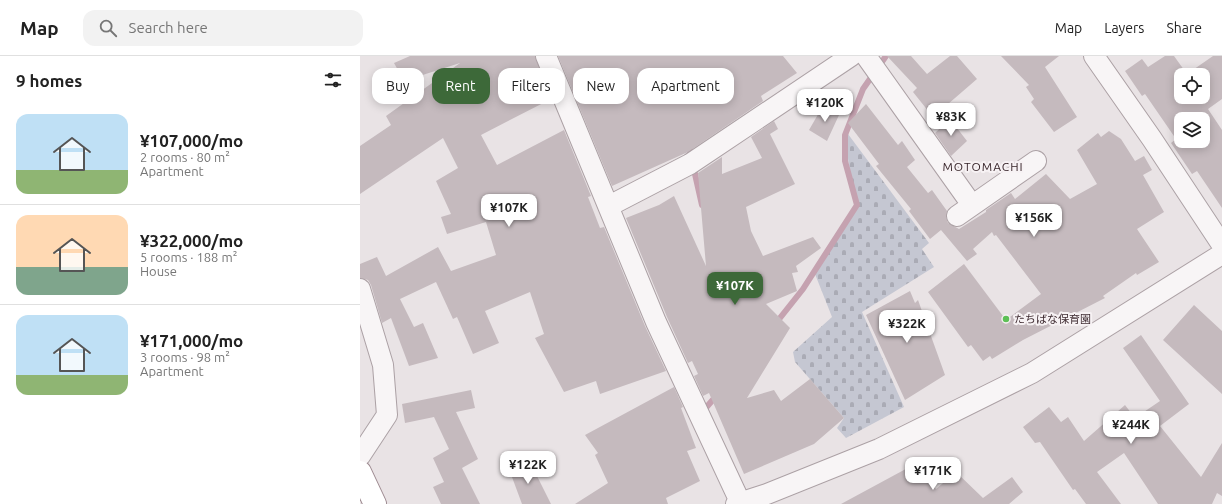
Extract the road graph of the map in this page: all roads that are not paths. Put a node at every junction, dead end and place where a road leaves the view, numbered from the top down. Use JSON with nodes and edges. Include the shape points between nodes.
{"nodes":[{"id":1,"x":546,"y":56,"type":"edge"},
{"id":2,"x":851,"y":56,"type":"edge"},
{"id":3,"x":866,"y":56,"type":"edge"},
{"id":4,"x":1094,"y":56,"type":"edge"},
{"id":5,"x":1036,"y":161,"type":"dead end"},
{"id":6,"x":610,"y":206,"type":"junction"},
{"id":7,"x":1222,"y":245,"type":"edge"},
{"id":8,"x":1222,"y":254,"type":"edge"},
{"id":9,"x":360,"y":289,"type":"edge"},
{"id":10,"x":360,"y":456,"type":"edge"},
{"id":11,"x":360,"y":472,"type":"edge"},
{"id":12,"x":739,"y":503,"type":"edge"},
{"id":13,"x":375,"y":504,"type":"edge"}],
"edges":[{"from":1,"to":6,"type":"street"},
{"from":2,"to":6,"type":"street","via":[[690,164]]},
{"from":3,"to":5,"type":"street","via":[[965,210]]},
{"from":4,"to":7,"type":"street"},
{"from":6,"to":12,"type":"street","via":[[656,322]]},
{"from":8,"to":12,"type":"street","via":[[1032,373],[879,449]]},
{"from":9,"to":10,"type":"street","via":[[383,365],[387,415]]},
{"from":11,"to":13,"type":"highway"}]}
